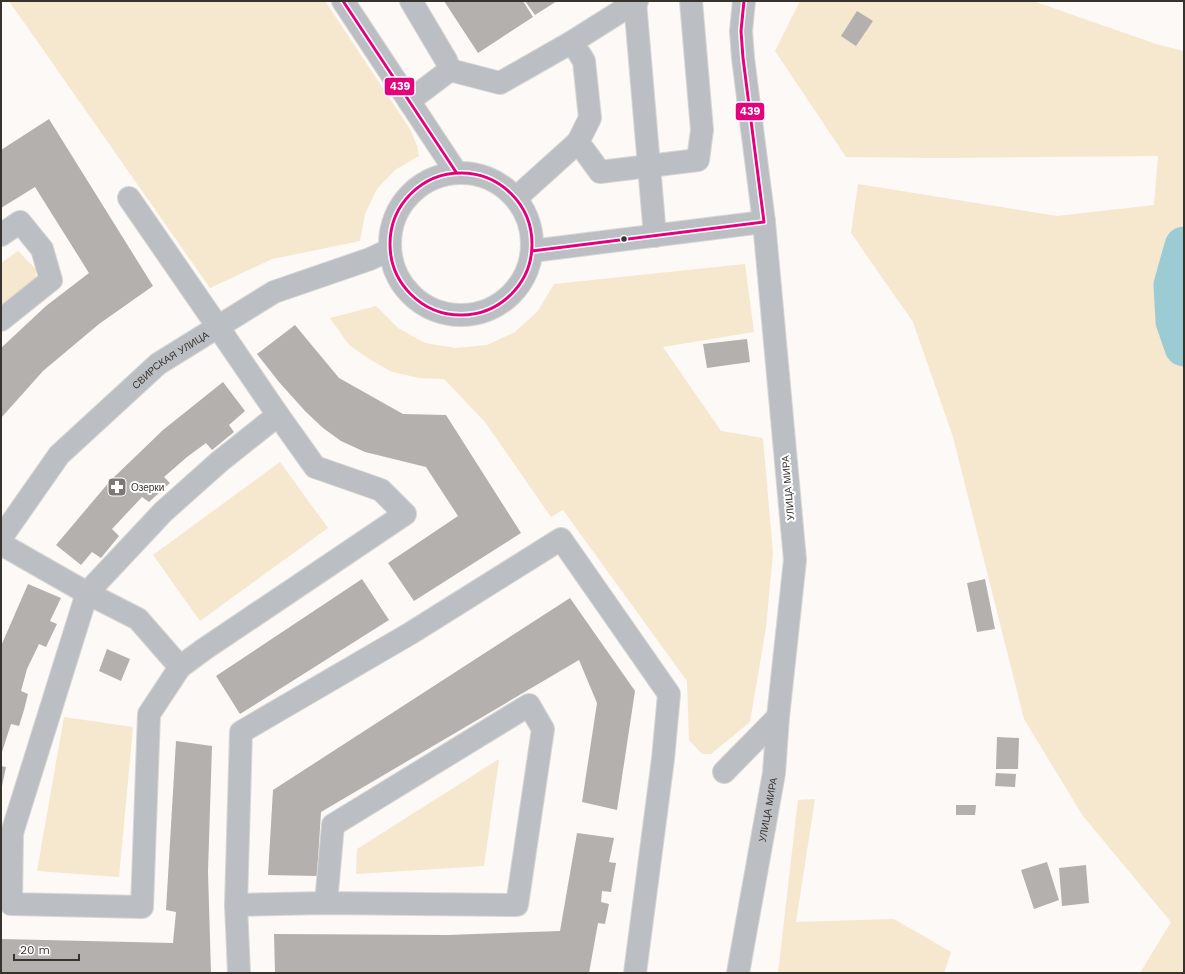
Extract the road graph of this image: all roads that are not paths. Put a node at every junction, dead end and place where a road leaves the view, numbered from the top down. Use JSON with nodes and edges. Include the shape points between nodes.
{"nodes":[{"id":1,"x":343,"y":1,"type":"edge"},
{"id":2,"x":411,"y":1,"type":"edge"},
{"id":3,"x":636,"y":1,"type":"edge"},
{"id":4,"x":691,"y":1,"type":"edge"},
{"id":5,"x":744,"y":1,"type":"edge"},
{"id":6,"x":572,"y":42,"type":"junction"},
{"id":7,"x":450,"y":70,"type":"junction"},
{"id":8,"x":409,"y":101,"type":"junction"},
{"id":9,"x":578,"y":142,"type":"junction"},
{"id":10,"x":650,"y":166,"type":"junction"},
{"id":11,"x":456,"y":172,"type":"junction"},
{"id":12,"x":129,"y":198,"type":"dead end"},
{"id":13,"x":516,"y":198,"type":"junction"},
{"id":14,"x":764,"y":222,"type":"junction"},
{"id":15,"x":1,"y":235,"type":"edge"},
{"id":16,"x":655,"y":236,"type":"junction"},
{"id":17,"x":389,"y":250,"type":"junction"},
{"id":18,"x":532,"y":251,"type":"junction"},
{"id":19,"x":1,"y":320,"type":"edge"},
{"id":20,"x":218,"y":327,"type":"junction"},
{"id":21,"x":278,"y":415,"type":"junction"},
{"id":22,"x":1,"y":538,"type":"edge"},
{"id":23,"x":1,"y":544,"type":"edge"},
{"id":24,"x":87,"y":593,"type":"junction"},
{"id":25,"x":180,"y":667,"type":"junction"},
{"id":26,"x":778,"y":717,"type":"junction"},
{"id":27,"x":724,"y":772,"type":"dead end"},
{"id":28,"x":7,"y":832,"type":"edge"},
{"id":29,"x":326,"y":902,"type":"junction"},
{"id":30,"x":236,"y":905,"type":"junction"},
{"id":31,"x":239,"y":973,"type":"edge"},
{"id":32,"x":634,"y":973,"type":"edge"},
{"id":33,"x":738,"y":973,"type":"edge"}],
"edges":[{"from":1,"to":8,"type":"street"},
{"from":2,"to":7,"type":"street"},
{"from":3,"to":6,"type":"street"},
{"from":3,"to":10,"type":"street"},
{"from":4,"to":10,"type":"street","via":[[702,130],[698,160]]},
{"from":5,"to":14,"type":"street","name":"УЛИЦА МИРА","via":[[741,31],[743,58]]},
{"from":6,"to":7,"type":"street","via":[[500,83]]},
{"from":6,"to":9,"type":"street","via":[[584,61],[590,118]]},
{"from":7,"to":8,"type":"street"},
{"from":8,"to":11,"type":"street"},
{"from":9,"to":10,"type":"street","via":[[600,172]]},
{"from":9,"to":13,"type":"street"},
{"from":10,"to":16,"type":"street"},
{"from":11,"to":13,"type":"street","via":[[478,174],[499,183]]},
{"from":11,"to":17,"type":"street","via":[[429,180],[406,197],[393,222]]},
{"from":12,"to":20,"type":"street"},
{"from":13,"to":18,"type":"street","via":[[526,214],[532,232]]},
{"from":14,"to":16,"type":"street"},
{"from":14,"to":26,"type":"street","name":"УЛИЦА МИРА","via":[[795,560]]},
{"from":15,"to":19,"type":"street","via":[[20,222],[42,249],[51,280]]},
{"from":16,"to":18,"type":"street"},
{"from":17,"to":18,"type":"street","via":[[398,278],[418,301],[445,314],[475,314],[502,302],[523,280]]},
{"from":17,"to":20,"type":"street","name":"СВИРСКАЯ УЛИЦА","via":[[274,292]]},
{"from":20,"to":21,"type":"street"},
{"from":20,"to":22,"type":"street","name":"СВИРСКАЯ УЛИЦА","via":[[158,364],[59,455]]},
{"from":21,"to":24,"type":"street","via":[[219,462],[163,512]]},
{"from":21,"to":25,"type":"street","via":[[315,467],[381,490],[405,514]]},
{"from":23,"to":24,"type":"street"},
{"from":24,"to":25,"type":"street","via":[[138,618]]},
{"from":24,"to":28,"type":"street"},
{"from":25,"to":28,"type":"street","via":[[149,714],[142,907],[11,904]]},
{"from":26,"to":27,"type":"street"},
{"from":26,"to":33,"type":"street","name":"УЛИЦА МИРА","via":[[774,773]]},
{"from":29,"to":29,"type":"street","via":[[517,905],[543,729],[529,705],[333,825]]},
{"from":29,"to":30,"type":"street"},
{"from":30,"to":31,"type":"street"},
{"from":30,"to":32,"type":"street","via":[[241,732],[411,634],[561,539],[669,694],[663,759]]}]}
